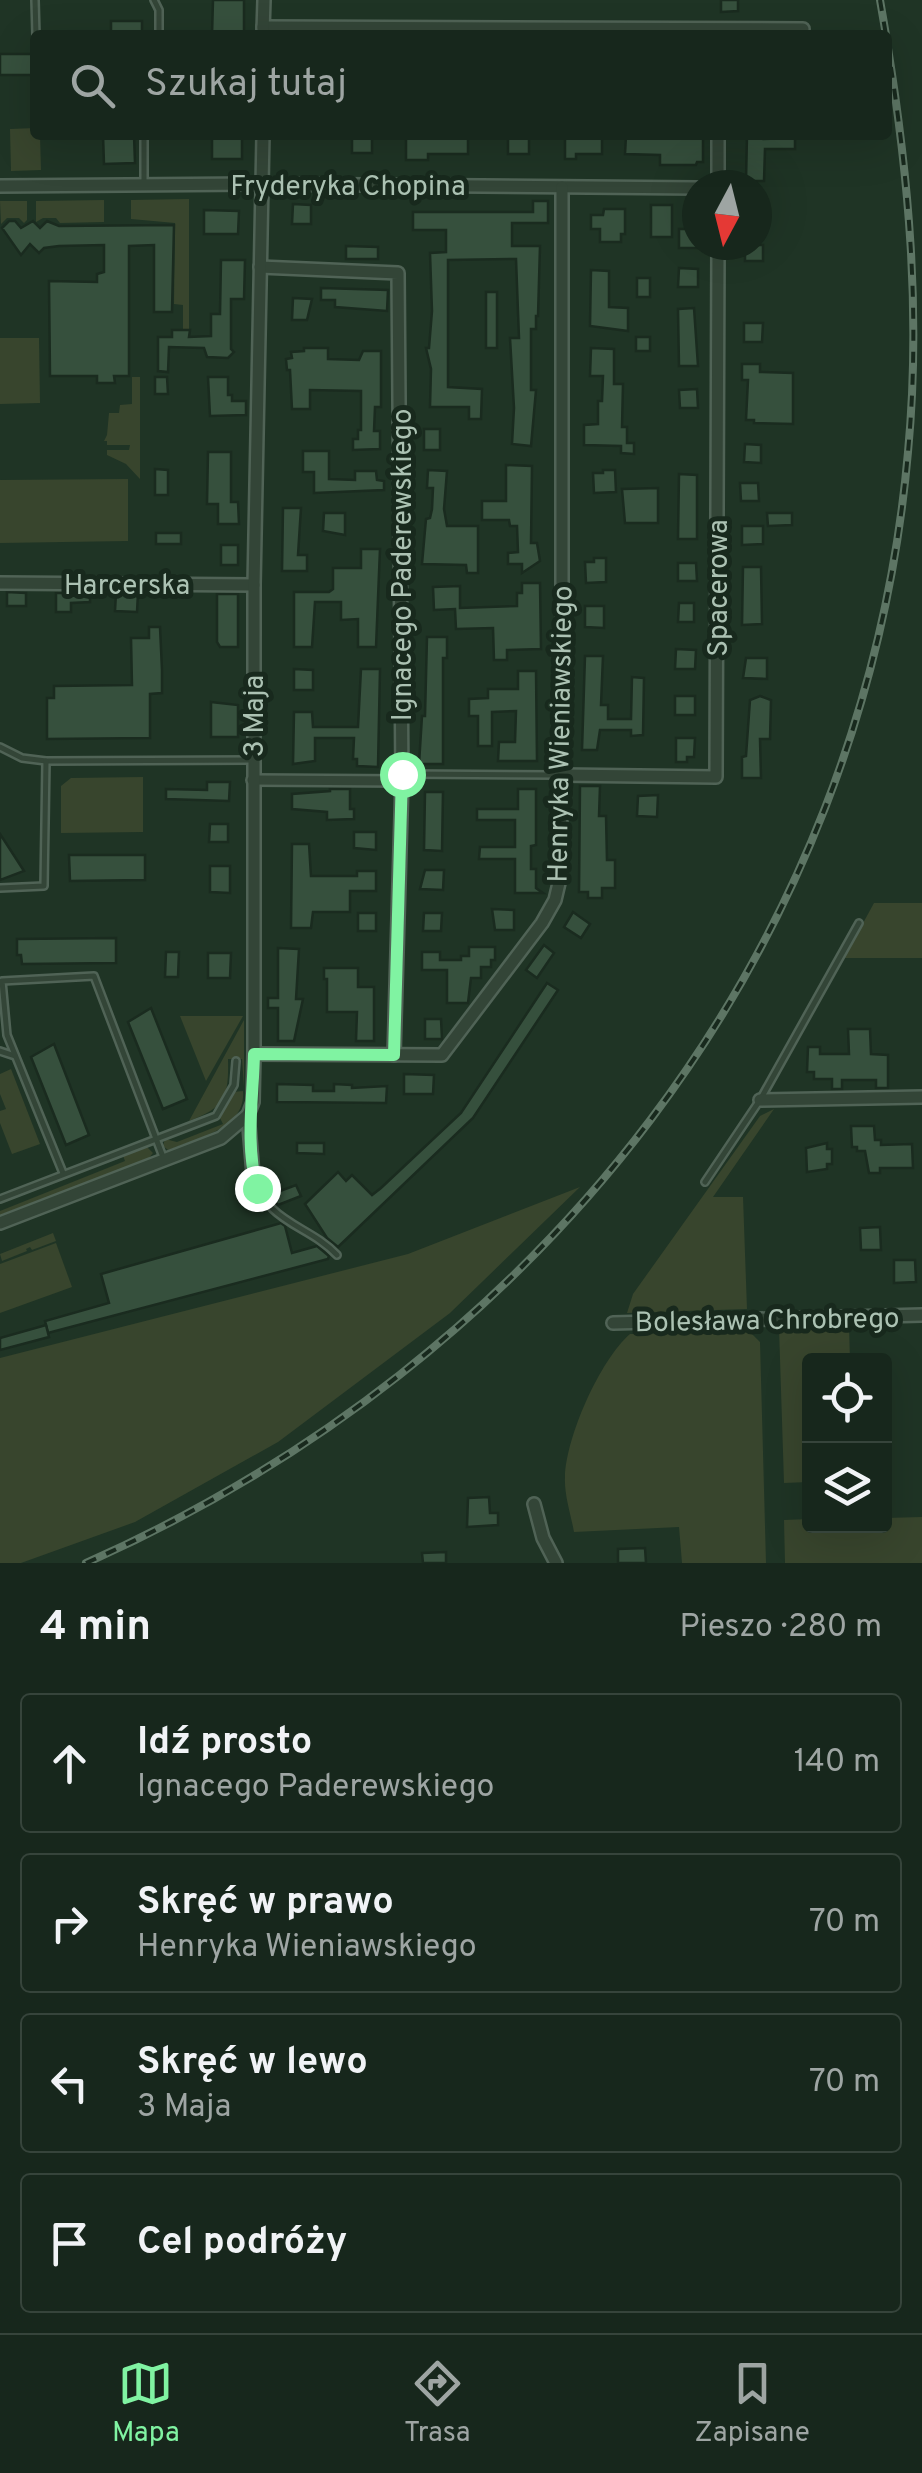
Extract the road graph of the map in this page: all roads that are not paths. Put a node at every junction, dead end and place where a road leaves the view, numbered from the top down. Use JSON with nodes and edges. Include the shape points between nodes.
{"nodes":[{"id":1,"x":35,"y":0,"type":"edge"},
{"id":2,"x":154,"y":0,"type":"edge"},
{"id":3,"x":264,"y":0,"type":"edge"},
{"id":4,"x":803,"y":29,"type":"dead end"},
{"id":5,"x":36,"y":30,"type":"edge"},
{"id":6,"x":159,"y":30,"type":"edge"},
{"id":7,"x":263,"y":30,"type":"edge"},
{"id":8,"x":775,"y":30,"type":"edge"},
{"id":9,"x":144,"y":140,"type":"edge"},
{"id":10,"x":262,"y":140,"type":"edge"},
{"id":11,"x":718,"y":140,"type":"edge"},
{"id":12,"x":718,"y":170,"type":"edge"},
{"id":13,"x":144,"y":184,"type":"junction"},
{"id":14,"x":262,"y":184,"type":"junction"},
{"id":15,"x":0,"y":186,"type":"edge"},
{"id":16,"x":562,"y":187,"type":"junction"},
{"id":17,"x":682,"y":188,"type":"edge"},
{"id":18,"x":718,"y":260,"type":"edge"},
{"id":19,"x":260,"y":267,"type":"junction"},
{"id":20,"x":0,"y":584,"type":"edge"},
{"id":21,"x":254,"y":585,"type":"junction"},
{"id":22,"x":0,"y":747,"type":"edge"},
{"id":23,"x":252,"y":760,"type":"junction"},
{"id":24,"x":46,"y":761,"type":"junction"},
{"id":25,"x":562,"y":775,"type":"junction"},
{"id":26,"x":402,"y":778,"type":"junction"},
{"id":27,"x":252,"y":780,"type":"junction"},
{"id":28,"x":0,"y":888,"type":"edge"},
{"id":29,"x":858,"y":923,"type":"dead end"},
{"id":30,"x":3,"y":1037,"type":"edge"},
{"id":31,"x":0,"y":1051,"type":"edge"},
{"id":32,"x":254,"y":1054,"type":"junction"},
{"id":33,"x":394,"y":1055,"type":"junction"},
{"id":34,"x":15,"y":1056,"type":"junction"},
{"id":35,"x":236,"y":1061,"type":"dead end"},
{"id":36,"x":922,"y":1098,"type":"edge"},
{"id":37,"x":760,"y":1100,"type":"junction"},
{"id":38,"x":248,"y":1114,"type":"junction"},
{"id":39,"x":156,"y":1138,"type":"junction"},
{"id":40,"x":164,"y":1159,"type":"junction"},
{"id":41,"x":63,"y":1173,"type":"junction"},
{"id":42,"x":253,"y":1174,"type":"joint"},
{"id":43,"x":705,"y":1182,"type":"dead end"},
{"id":44,"x":0,"y":1199,"type":"edge"},
{"id":45,"x":0,"y":1223,"type":"edge"},
{"id":46,"x":338,"y":1256,"type":"dead end"},
{"id":47,"x":922,"y":1316,"type":"edge"},
{"id":48,"x":612,"y":1323,"type":"dead end"},
{"id":49,"x":534,"y":1504,"type":"dead end"},
{"id":50,"x":556,"y":1563,"type":"edge"}],
"edges":[{"from":1,"to":5,"type":"lane"},
{"from":2,"to":6,"type":"lane"},
{"from":3,"to":7,"type":"street"},
{"from":4,"to":8,"type":"street"},
{"from":9,"to":13,"type":"lane"},
{"from":10,"to":14,"type":"street","name":"3 Maja"},
{"from":11,"to":12,"type":"street"},
{"from":13,"to":14,"type":"street","name":"Fryderyka Chopina"},
{"from":13,"to":15,"type":"street","name":"Fryderyka Chopina"},
{"from":14,"to":16,"type":"street","name":"Fryderyka Chopina"},
{"from":14,"to":19,"type":"street","name":"3 Maja"},
{"from":16,"to":17,"type":"street","name":"Fryderyka Chopina"},
{"from":16,"to":25,"type":"street","name":"Henryka Wieniawskiego"},
{"from":18,"to":25,"type":"street","name":"Spacerowa","via":[[716,777]]},
{"from":19,"to":21,"type":"street","name":"3 Maja"},
{"from":19,"to":26,"type":"street","name":"Ignacego Paderewskiego","via":[[398,273]]},
{"from":20,"to":21,"type":"street","name":"Harcerska"},
{"from":21,"to":23,"type":"street","name":"3 Maja"},
{"from":22,"to":24,"type":"lane"},
{"from":23,"to":24,"type":"lane"},
{"from":23,"to":27,"type":"street","name":"3 Maja"},
{"from":24,"to":28,"type":"lane","via":[[44,886]]},
{"from":25,"to":26,"type":"lane"},
{"from":25,"to":33,"type":"street","name":"Henryka Wieniawskiego","via":[[559,883],[542,923],[442,1056]]},
{"from":26,"to":27,"type":"street"},
{"from":26,"to":33,"type":"street","name":"Ignacego Paderewskiego"},
{"from":27,"to":32,"type":"street","name":"3 Maja"},
{"from":29,"to":37,"type":"lane"},
{"from":30,"to":34,"type":"lane"},
{"from":30,"to":39,"type":"lane","via":[[2,981],[94,976]]},
{"from":31,"to":34,"type":"lane"},
{"from":32,"to":33,"type":"street","name":"Henryka Wieniawskiego"},
{"from":32,"to":38,"type":"street","name":"3 Maja"},
{"from":34,"to":41,"type":"lane"},
{"from":35,"to":39,"type":"lane","via":[[234,1086],[216,1116]]},
{"from":36,"to":37,"type":"street"},
{"from":37,"to":43,"type":"lane"},
{"from":38,"to":40,"type":"street","via":[[221,1138]]},
{"from":38,"to":42,"type":"street","name":"3 Maja"},
{"from":39,"to":40,"type":"lane"},
{"from":39,"to":41,"type":"lane"},
{"from":40,"to":45,"type":"street"},
{"from":41,"to":44,"type":"lane"},
{"from":42,"to":46,"type":"lane","name":"3 Maja","via":[[270,1208]]},
{"from":47,"to":48,"type":"street","name":"Bolesława Chrobrego"},
{"from":49,"to":50,"type":"street"}]}
